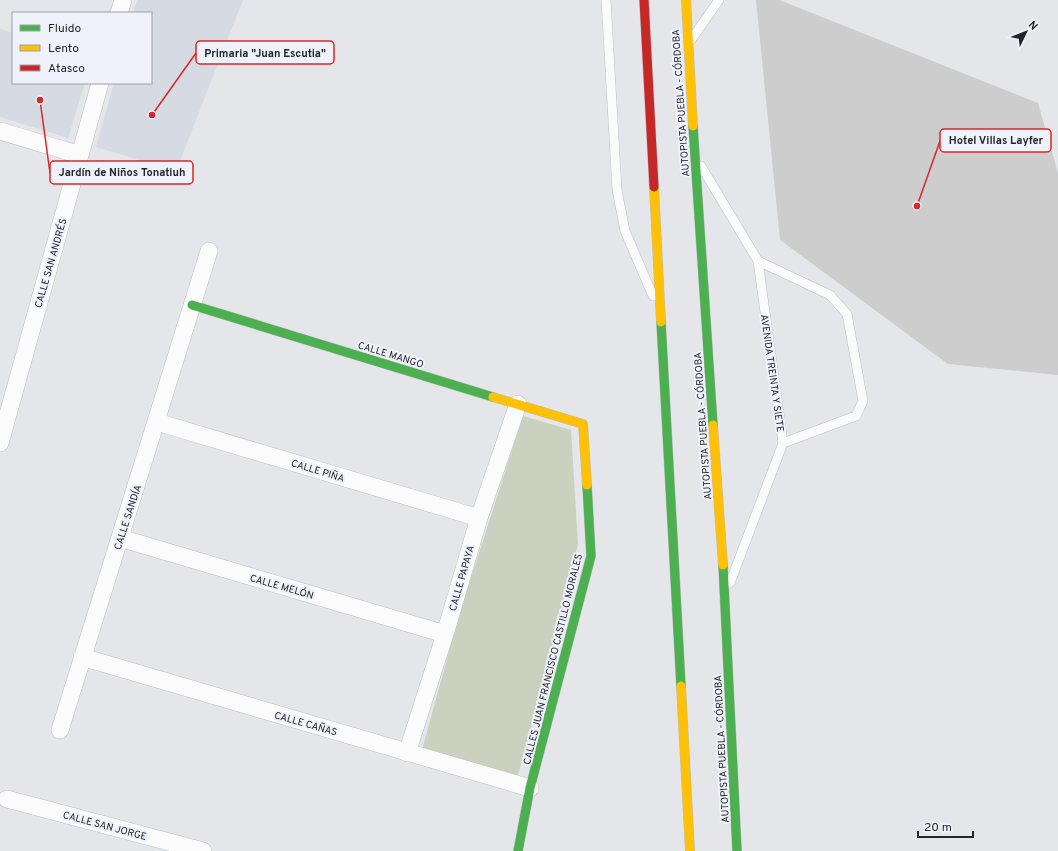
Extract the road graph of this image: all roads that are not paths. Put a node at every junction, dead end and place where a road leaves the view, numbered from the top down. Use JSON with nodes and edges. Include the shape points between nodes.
{"nodes":[{"id":1,"x":123,"y":0,"type":"edge"},
{"id":2,"x":606,"y":0,"type":"edge"},
{"id":3,"x":644,"y":0,"type":"edge"},
{"id":4,"x":686,"y":0,"type":"edge"},
{"id":5,"x":719,"y":0,"type":"edge"},
{"id":6,"x":119,"y":12,"type":"edge"},
{"id":7,"x":687,"y":46,"type":"junction"},
{"id":8,"x":100,"y":84,"type":"edge"},
{"id":9,"x":0,"y":130,"type":"edge"},
{"id":10,"x":80,"y":155,"type":"junction"},
{"id":11,"x":695,"y":156,"type":"junction"},
{"id":12,"x":209,"y":251,"type":"dead end"},
{"id":13,"x":758,"y":261,"type":"junction"},
{"id":14,"x":192,"y":304,"type":"junction"},
{"id":15,"x":661,"y":314,"type":"junction"},
{"id":16,"x":518,"y":404,"type":"junction"},
{"id":17,"x":157,"y":422,"type":"junction"},
{"id":18,"x":583,"y":424,"type":"joint"},
{"id":19,"x":0,"y":443,"type":"edge"},
{"id":20,"x":783,"y":443,"type":"junction"},
{"id":21,"x":479,"y":518,"type":"junction"},
{"id":22,"x":120,"y":538,"type":"junction"},
{"id":23,"x":725,"y":597,"type":"junction"},
{"id":24,"x":445,"y":634,"type":"junction"},
{"id":25,"x":82,"y":657,"type":"junction"},
{"id":26,"x":60,"y":730,"type":"dead end"},
{"id":27,"x":407,"y":753,"type":"junction"},
{"id":28,"x":530,"y":788,"type":"junction"},
{"id":29,"x":6,"y":799,"type":"dead end"},
{"id":30,"x":203,"y":851,"type":"edge"},
{"id":31,"x":518,"y":851,"type":"edge"},
{"id":32,"x":690,"y":851,"type":"edge"},
{"id":33,"x":737,"y":851,"type":"edge"}],
"edges":[{"from":1,"to":6,"type":"street"},
{"from":2,"to":15,"type":"lane","via":[[616,190],[624,230]]},
{"from":3,"to":15,"type":"main road"},
{"from":4,"to":7,"type":"main road","name":"AUTOPISTA PUEBLA - CÓRDOBA"},
{"from":5,"to":7,"type":"lane"},
{"from":7,"to":11,"type":"main road","name":"AUTOPISTA PUEBLA - CÓRDOBA"},
{"from":8,"to":10,"type":"street","name":"CALLE SAN ANDRÉS"},
{"from":9,"to":10,"type":"street"},
{"from":10,"to":19,"type":"street","name":"CALLE SAN ANDRÉS"},
{"from":11,"to":13,"type":"lane","name":"AVENIDA TREINTA Y SIETE"},
{"from":11,"to":23,"type":"main road","name":"AUTOPISTA PUEBLA - CÓRDOBA"},
{"from":12,"to":14,"type":"street","name":"CALLE SANDÍA"},
{"from":13,"to":20,"type":"lane","name":"AVENIDA TREINTA Y SIETE"},
{"from":13,"to":20,"type":"lane","via":[[830,295],[847,314],[863,401],[856,416]]},
{"from":14,"to":16,"type":"main road","name":"CALLE MANGO"},
{"from":14,"to":17,"type":"street","name":"CALLE SANDÍA"},
{"from":15,"to":32,"type":"main road"},
{"from":16,"to":18,"type":"main road","name":"CALLE MANGO"},
{"from":16,"to":21,"type":"street","name":"CALLE PAPAYA"},
{"from":17,"to":21,"type":"street","name":"CALLE PIÑA"},
{"from":17,"to":22,"type":"street","name":"CALLE SANDÍA"},
{"from":18,"to":28,"type":"main road","name":"CALLES JUAN FRANCISCO CASTILLO MORALES","via":[[591,556]]},
{"from":20,"to":23,"type":"lane","name":"AVENIDA TREINTA Y SIETE"},
{"from":21,"to":24,"type":"street","name":"CALLE PAPAYA"},
{"from":22,"to":24,"type":"street","name":"CALLE MELÓN"},
{"from":22,"to":25,"type":"street","name":"CALLE SANDÍA"},
{"from":23,"to":33,"type":"main road","name":"AUTOPISTA PUEBLA - CÓRDOBA"},
{"from":24,"to":27,"type":"street","name":"CALLE PAPAYA"},
{"from":25,"to":26,"type":"street","name":"CALLE SANDÍA"},
{"from":25,"to":27,"type":"street","name":"CALLE CAÑAS"},
{"from":27,"to":28,"type":"street","name":"CALLE CAÑAS"},
{"from":28,"to":31,"type":"main road","name":"CALLES JUAN FRANCISCO CASTILLO MORALES"},
{"from":29,"to":30,"type":"street","name":"CALLE SAN JORGE"}]}
